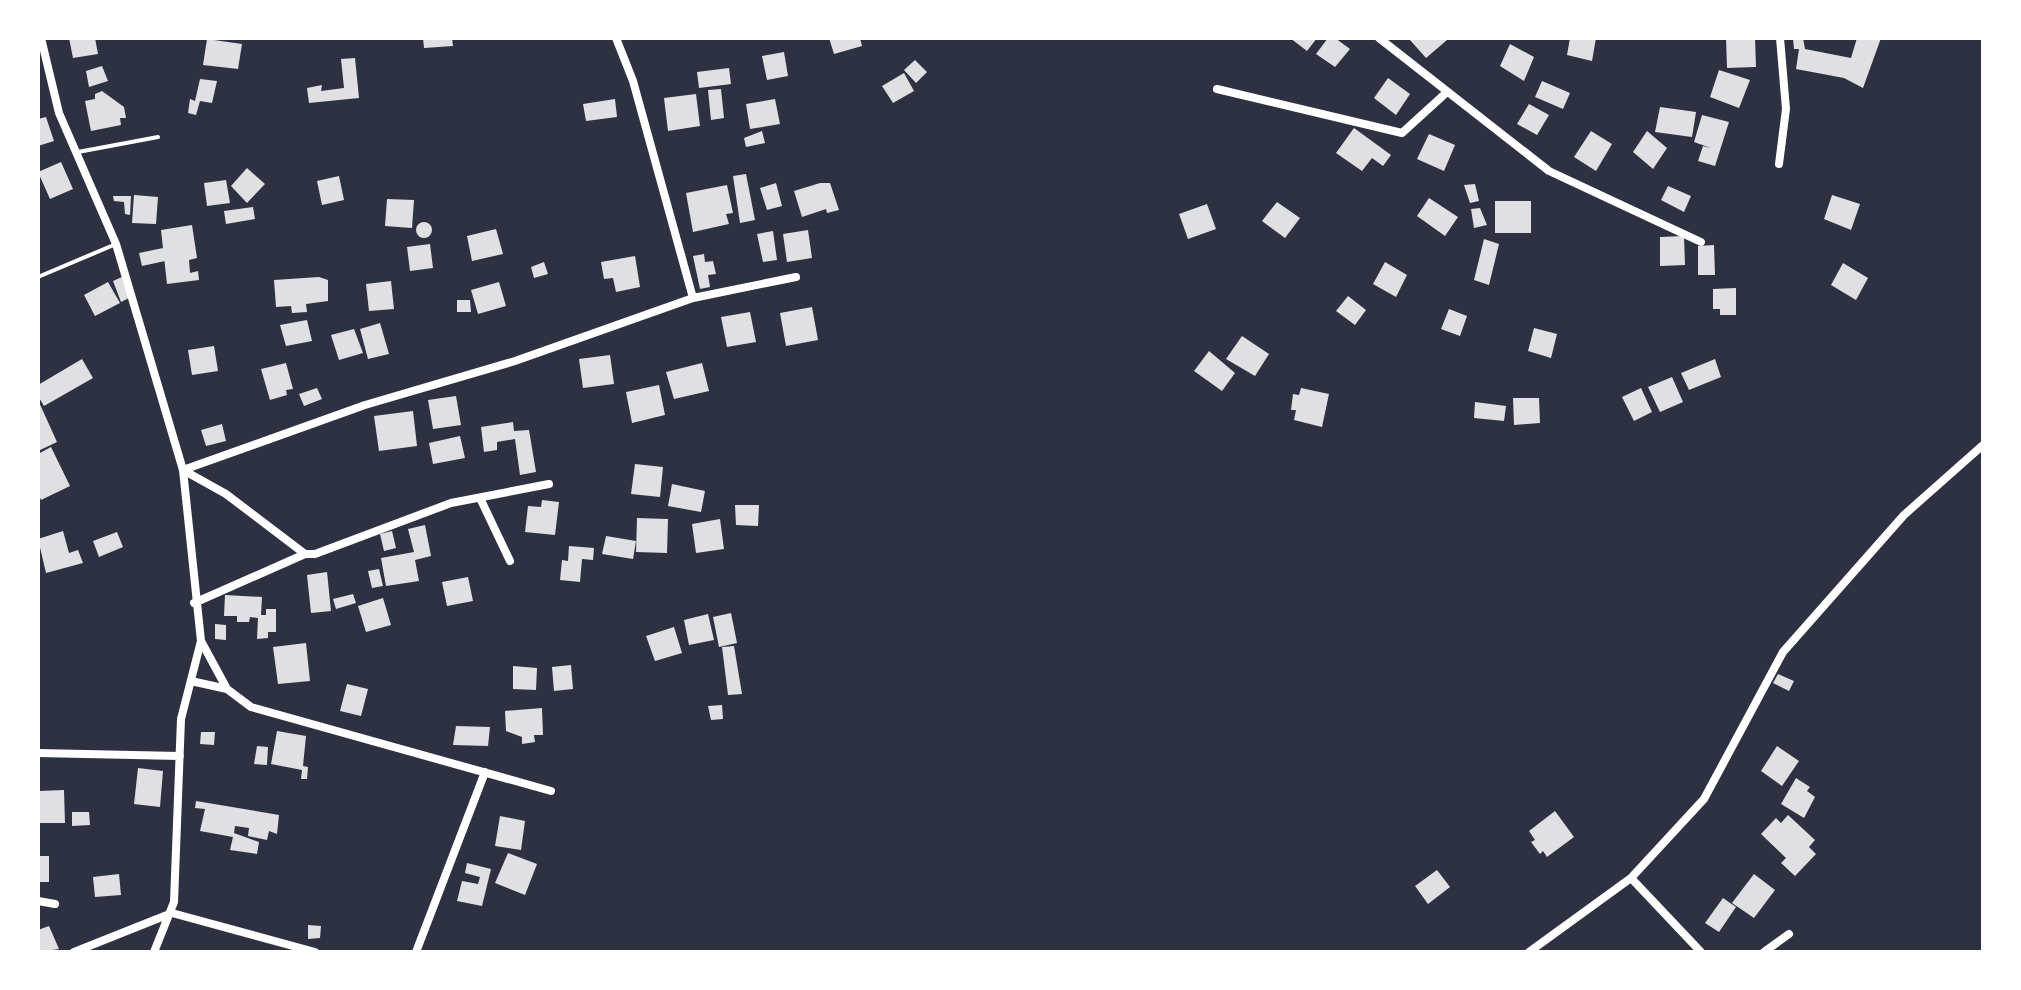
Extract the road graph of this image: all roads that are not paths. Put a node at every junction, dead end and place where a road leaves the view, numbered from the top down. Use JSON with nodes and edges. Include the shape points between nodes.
{"nodes":[{"id":1,"x":41,"y":38,"type":"edge"},
{"id":2,"x":616,"y":38,"type":"edge"},
{"id":3,"x":1379,"y":38,"type":"edge"},
{"id":4,"x":1780,"y":38,"type":"edge"},
{"id":5,"x":1217,"y":89,"type":"dead end"},
{"id":6,"x":1447,"y":92,"type":"junction"},
{"id":7,"x":158,"y":137,"type":"dead end"},
{"id":8,"x":76,"y":152,"type":"junction"},
{"id":9,"x":1779,"y":164,"type":"dead end"},
{"id":10,"x":1701,"y":242,"type":"dead end"},
{"id":11,"x":116,"y":244,"type":"junction"},
{"id":12,"x":38,"y":277,"type":"edge"},
{"id":13,"x":796,"y":277,"type":"dead end"},
{"id":14,"x":693,"y":298,"type":"junction"},
{"id":15,"x":1983,"y":445,"type":"edge"},
{"id":16,"x":183,"y":470,"type":"junction"},
{"id":17,"x":549,"y":484,"type":"dead end"},
{"id":18,"x":480,"y":498,"type":"junction"},
{"id":19,"x":305,"y":554,"type":"junction"},
{"id":20,"x":510,"y":561,"type":"dead end"},
{"id":21,"x":194,"y":603,"type":"junction"},
{"id":22,"x":201,"y":641,"type":"junction"},
{"id":23,"x":191,"y":681,"type":"junction"},
{"id":24,"x":227,"y":689,"type":"junction"},
{"id":25,"x":38,"y":753,"type":"edge"},
{"id":26,"x":180,"y":756,"type":"junction"},
{"id":27,"x":485,"y":772,"type":"junction"},
{"id":28,"x":551,"y":791,"type":"dead end"},
{"id":29,"x":1631,"y":878,"type":"junction"},
{"id":30,"x":38,"y":901,"type":"edge"},
{"id":31,"x":55,"y":904,"type":"dead end"},
{"id":32,"x":172,"y":913,"type":"junction"},
{"id":33,"x":1789,"y":934,"type":"dead end"},
{"id":34,"x":74,"y":952,"type":"edge"},
{"id":35,"x":154,"y":952,"type":"edge"},
{"id":36,"x":315,"y":952,"type":"edge"},
{"id":37,"x":416,"y":952,"type":"edge"},
{"id":38,"x":1529,"y":952,"type":"edge"},
{"id":39,"x":1701,"y":952,"type":"edge"},
{"id":40,"x":1764,"y":952,"type":"edge"}],
"edges":[{"from":1,"to":8,"type":"street","via":[[59,113]]},
{"from":2,"to":14,"type":"street","via":[[633,81]]},
{"from":3,"to":6,"type":"street"},
{"from":4,"to":9,"type":"street","via":[[1786,109]]},
{"from":5,"to":6,"type":"street","via":[[1402,133]]},
{"from":6,"to":10,"type":"street","via":[[1549,171]]},
{"from":7,"to":8,"type":"lane"},
{"from":8,"to":11,"type":"street"},
{"from":11,"to":12,"type":"lane"},
{"from":11,"to":16,"type":"street"},
{"from":13,"to":14,"type":"street"},
{"from":14,"to":16,"type":"street"},
{"from":15,"to":29,"type":"street","via":[[1904,515],[1783,652],[1704,799]]},
{"from":16,"to":19,"type":"street","via":[[226,494]]},
{"from":16,"to":21,"type":"street"},
{"from":17,"to":18,"type":"street"},
{"from":18,"to":19,"type":"street","via":[[451,503]]},
{"from":18,"to":20,"type":"street"},
{"from":19,"to":21,"type":"street"},
{"from":21,"to":22,"type":"street"},
{"from":22,"to":23,"type":"street"},
{"from":22,"to":24,"type":"street"},
{"from":23,"to":24,"type":"street"},
{"from":23,"to":26,"type":"street","via":[[181,719]]},
{"from":24,"to":27,"type":"street","via":[[251,707]]},
{"from":25,"to":26,"type":"street"},
{"from":26,"to":32,"type":"street"},
{"from":27,"to":28,"type":"street"},
{"from":27,"to":37,"type":"street"},
{"from":29,"to":38,"type":"street"},
{"from":29,"to":39,"type":"street"},
{"from":30,"to":31,"type":"street"},
{"from":32,"to":34,"type":"street"},
{"from":32,"to":35,"type":"street"},
{"from":32,"to":36,"type":"street"},
{"from":33,"to":40,"type":"street"}]}
